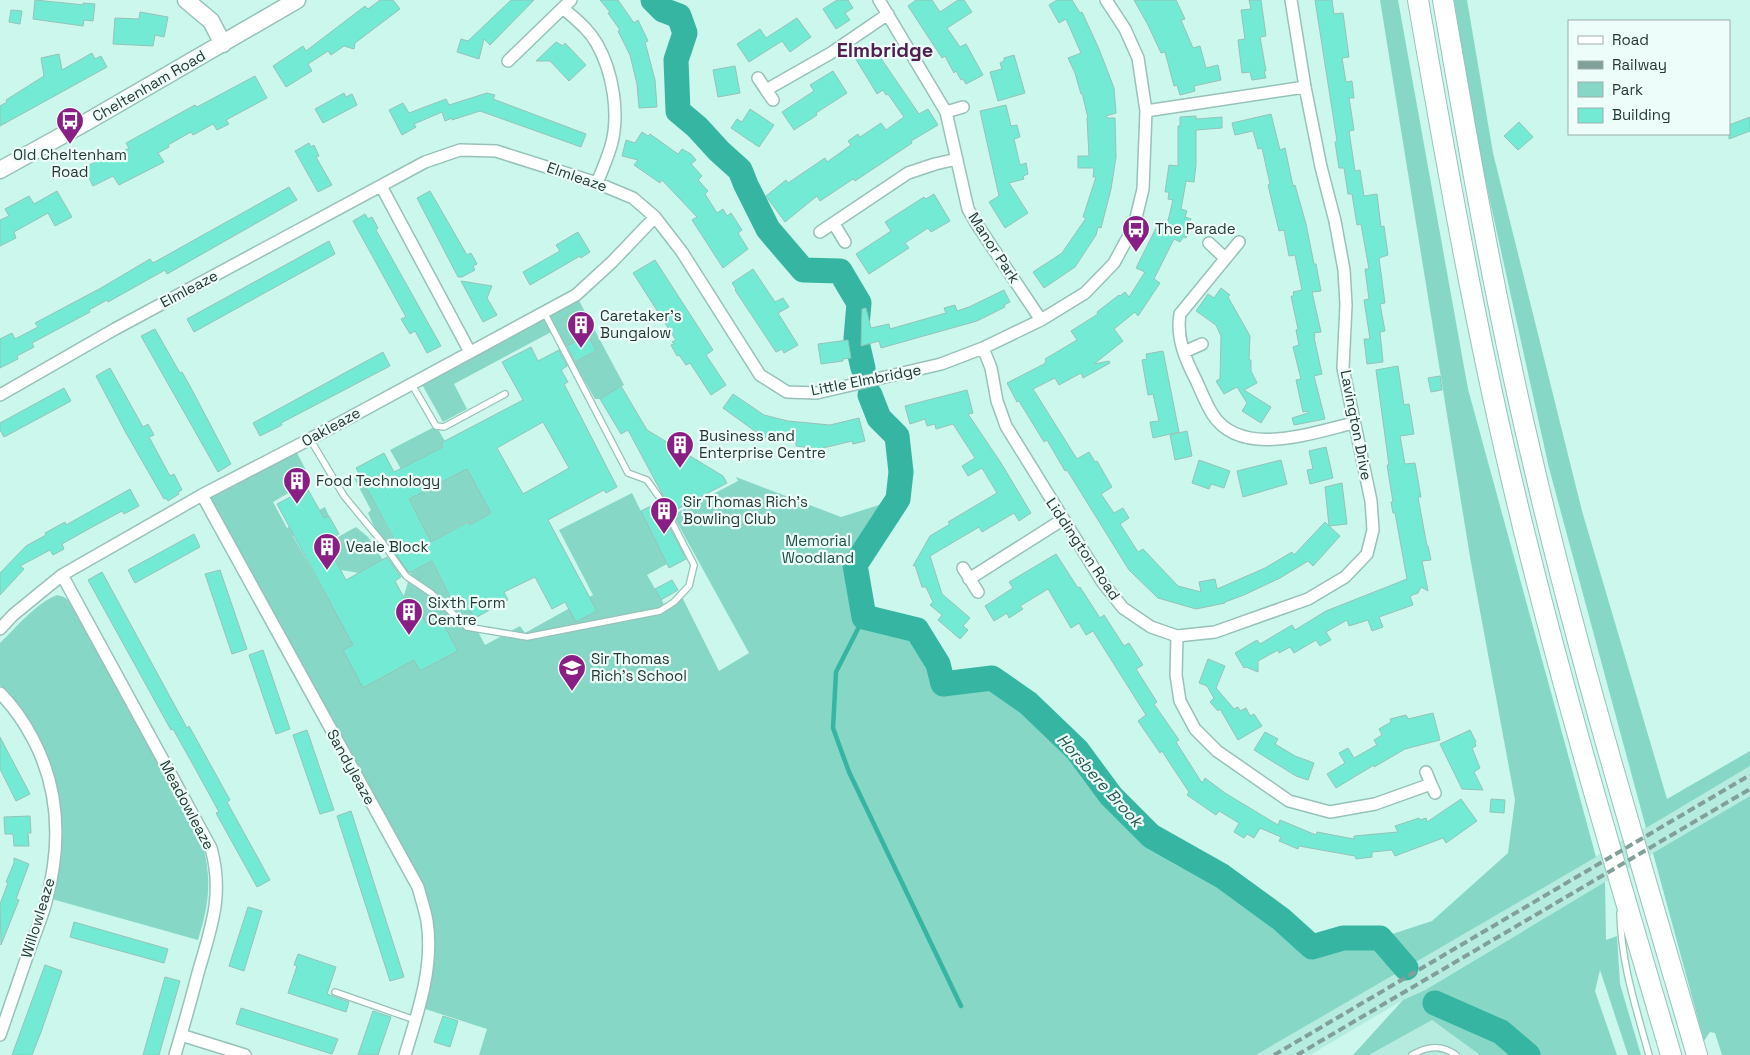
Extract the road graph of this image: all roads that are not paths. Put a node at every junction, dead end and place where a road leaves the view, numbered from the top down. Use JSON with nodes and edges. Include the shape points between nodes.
{"nodes":[{"id":1,"x":186,"y":0,"type":"edge"},
{"id":2,"x":298,"y":0,"type":"edge"},
{"id":3,"x":879,"y":0,"type":"edge"},
{"id":4,"x":1106,"y":0,"type":"edge"},
{"id":5,"x":1291,"y":0,"type":"edge"},
{"id":6,"x":1418,"y":0,"type":"edge"},
{"id":7,"x":1443,"y":0,"type":"edge"},
{"id":8,"x":567,"y":4,"type":"edge"},
{"id":9,"x":888,"y":14,"type":"junction"},
{"id":10,"x":223,"y":44,"type":"junction"},
{"id":11,"x":508,"y":61,"type":"dead end"},
{"id":12,"x":758,"y":78,"type":"dead end"},
{"id":13,"x":1305,"y":87,"type":"junction"},
{"id":14,"x":766,"y":90,"type":"junction"},
{"id":15,"x":773,"y":100,"type":"dead end"},
{"id":16,"x":963,"y":108,"type":"dead end"},
{"id":17,"x":1146,"y":111,"type":"junction"},
{"id":18,"x":946,"y":112,"type":"junction"},
{"id":19,"x":957,"y":159,"type":"junction"},
{"id":20,"x":0,"y":170,"type":"edge"},
{"id":21,"x":597,"y":183,"type":"junction"},
{"id":22,"x":381,"y":186,"type":"junction"},
{"id":23,"x":655,"y":217,"type":"junction"},
{"id":24,"x":834,"y":224,"type":"junction"},
{"id":25,"x":820,"y":232,"type":"dead end"},
{"id":26,"x":845,"y":242,"type":"dead end"},
{"id":27,"x":1239,"y":242,"type":"dead end"},
{"id":28,"x":1209,"y":243,"type":"dead end"},
{"id":29,"x":1225,"y":258,"type":"junction"},
{"id":30,"x":544,"y":312,"type":"junction"},
{"id":31,"x":1041,"y":320,"type":"junction"},
{"id":32,"x":1202,"y":344,"type":"dead end"},
{"id":33,"x":983,"y":348,"type":"junction"},
{"id":34,"x":470,"y":352,"type":"junction"},
{"id":35,"x":1184,"y":352,"type":"junction"},
{"id":36,"x":411,"y":383,"type":"junction"},
{"id":37,"x":505,"y":394,"type":"dead end"},
{"id":38,"x":0,"y":395,"type":"edge"},
{"id":39,"x":1354,"y":423,"type":"junction"},
{"id":40,"x":310,"y":439,"type":"junction"},
{"id":41,"x":202,"y":495,"type":"junction"},
{"id":42,"x":1062,"y":520,"type":"junction"},
{"id":43,"x":963,"y":568,"type":"dead end"},
{"id":44,"x":62,"y":575,"type":"junction"},
{"id":45,"x":969,"y":579,"type":"junction"},
{"id":46,"x":978,"y":592,"type":"dead end"},
{"id":47,"x":0,"y":629,"type":"edge"},
{"id":48,"x":1178,"y":636,"type":"junction"},
{"id":49,"x":0,"y":693,"type":"edge"},
{"id":50,"x":1426,"y":772,"type":"dead end"},
{"id":51,"x":1623,"y":888,"type":"junction"},
{"id":52,"x":335,"y":992,"type":"dead end"},
{"id":53,"x":416,"y":1020,"type":"junction"},
{"id":54,"x":0,"y":1035,"type":"edge"},
{"id":55,"x":181,"y":1035,"type":"junction"},
{"id":56,"x":175,"y":1055,"type":"edge"},
{"id":57,"x":245,"y":1055,"type":"edge"},
{"id":58,"x":405,"y":1055,"type":"edge"},
{"id":59,"x":1412,"y":1055,"type":"edge"},
{"id":60,"x":1456,"y":1055,"type":"edge"},
{"id":61,"x":1649,"y":1055,"type":"edge"},
{"id":62,"x":1671,"y":1055,"type":"edge"},
{"id":63,"x":1697,"y":1055,"type":"edge"}],
"edges":[{"from":1,"to":10,"type":"main road","via":[[211,21]]},
{"from":2,"to":10,"type":"main road","name":"Cheltenham Road"},
{"from":3,"to":9,"type":"street","name":"Manor Park"},
{"from":4,"to":17,"type":"street","name":"Little Elmbridge","via":[[1125,29],[1138,58]]},
{"from":5,"to":13,"type":"street","name":"Lavington Drive"},
{"from":6,"to":51,"type":"highway","via":[[1465,261],[1506,454],[1548,626]]},
{"from":7,"to":63,"type":"highway","via":[[1490,264],[1530,452],[1592,692]]},
{"from":8,"to":11,"type":"street"},
{"from":8,"to":21,"type":"street","via":[[598,45],[613,93],[611,145]]},
{"from":9,"to":14,"type":"street","via":[[831,53]]},
{"from":9,"to":18,"type":"street","name":"Manor Park"},
{"from":10,"to":20,"type":"main road","name":"Cheltenham Road"},
{"from":12,"to":14,"type":"street"},
{"from":13,"to":17,"type":"street"},
{"from":13,"to":39,"type":"street","name":"Lavington Drive","via":[[1344,270],[1343,368]]},
{"from":14,"to":15,"type":"street"},
{"from":16,"to":18,"type":"street"},
{"from":17,"to":31,"type":"street","name":"Little Elmbridge","via":[[1143,189],[1134,226],[1114,263],[1097,282],[1086,293]]},
{"from":18,"to":19,"type":"street","name":"Manor Park"},
{"from":19,"to":24,"type":"street","via":[[908,173]]},
{"from":19,"to":31,"type":"street","name":"Manor Park","via":[[968,209]]},
{"from":21,"to":22,"type":"street","name":"Elmleaze","via":[[496,151],[460,150],[425,162]]},
{"from":21,"to":23,"type":"street","name":"Elmleaze","via":[[633,198]]},
{"from":22,"to":34,"type":"street"},
{"from":22,"to":38,"type":"street","name":"Elmleaze","via":[[115,328]]},
{"from":23,"to":30,"type":"street","name":"Oakleaze","via":[[576,295]]},
{"from":23,"to":33,"type":"street","name":"Little Elmbridge","via":[[682,252],[760,375],[787,392],[817,393],[854,385],[941,364]]},
{"from":24,"to":25,"type":"street"},
{"from":24,"to":26,"type":"street"},
{"from":27,"to":29,"type":"street"},
{"from":28,"to":29,"type":"street"},
{"from":29,"to":35,"type":"street","via":[[1180,314],[1179,339]]},
{"from":30,"to":34,"type":"street","name":"Oakleaze"},
{"from":30,"to":40,"type":"lane","via":[[628,474],[647,480],[694,565],[689,586],[660,612],[527,637],[467,628],[431,593],[406,576],[344,496]]},
{"from":31,"to":33,"type":"street","name":"Little Elmbridge"},
{"from":32,"to":35,"type":"street"},
{"from":33,"to":42,"type":"street","name":"Liddington Road","via":[[1006,426]]},
{"from":34,"to":36,"type":"street","name":"Oakleaze"},
{"from":35,"to":39,"type":"street","via":[[1214,416],[1237,434],[1257,439],[1283,439]]},
{"from":36,"to":37,"type":"lane","via":[[436,426],[444,427]]},
{"from":36,"to":40,"type":"street","name":"Oakleaze"},
{"from":39,"to":48,"type":"street","name":"Lavington Drive","via":[[1371,501],[1373,530],[1367,554],[1345,577],[1308,599],[1215,632]]},
{"from":40,"to":41,"type":"street","name":"Oakleaze"},
{"from":41,"to":44,"type":"street","name":"Oakleaze"},
{"from":41,"to":53,"type":"street","name":"Sandyleaze","via":[[418,887],[427,921],[428,944],[426,984]]},
{"from":42,"to":45,"type":"street"},
{"from":42,"to":48,"type":"street","name":"Liddington Road","via":[[1103,583],[1124,608],[1150,626]]},
{"from":43,"to":45,"type":"street"},
{"from":44,"to":47,"type":"street","name":"Oakleaze"},
{"from":44,"to":55,"type":"street","name":"Meadowleaze","via":[[211,848],[217,868],[214,915]]},
{"from":45,"to":46,"type":"street"},
{"from":48,"to":50,"type":"street","via":[[1176,675],[1180,700],[1195,729],[1217,751],[1289,801],[1330,812],[1375,804],[1433,789]]},
{"from":49,"to":54,"type":"street","name":"Willowleaze","via":[[14,707],[40,753],[55,803],[56,832],[46,901]]},
{"from":51,"to":61,"type":"lane","via":[[1620,909],[1622,946]]},
{"from":51,"to":62,"type":"highway"},
{"from":52,"to":53,"type":"lane"},
{"from":53,"to":58,"type":"street","name":"Sandyleaze"},
{"from":55,"to":56,"type":"street","name":"Meadowleaze"},
{"from":55,"to":57,"type":"street"},
{"from":59,"to":60,"type":"lane","via":[[1432,1047],[1447,1049]]}]}
